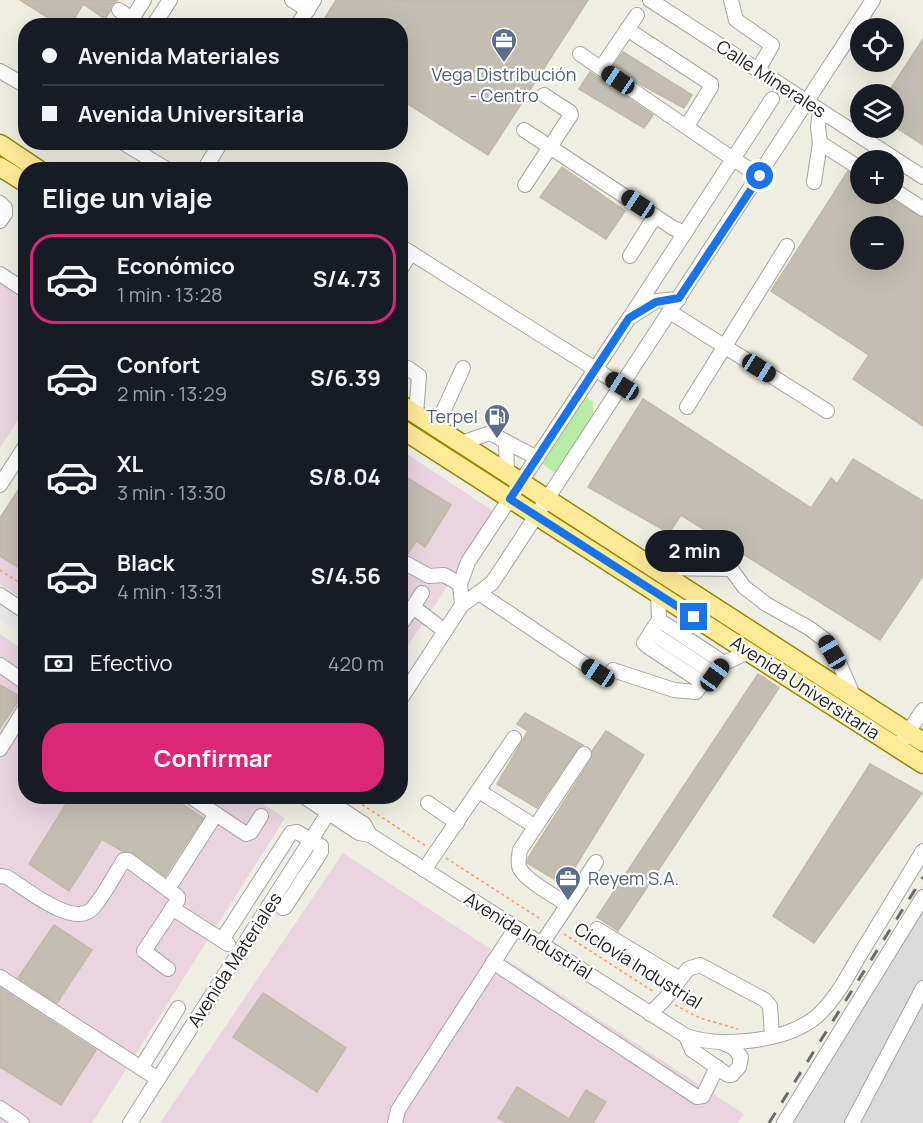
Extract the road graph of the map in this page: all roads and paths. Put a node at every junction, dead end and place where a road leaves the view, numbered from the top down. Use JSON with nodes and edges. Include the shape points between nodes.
{"nodes":[{"id":1,"x":144,"y":0,"type":"edge"},
{"id":2,"x":170,"y":0,"type":"edge"},
{"id":3,"x":292,"y":0,"type":"edge"},
{"id":4,"x":650,"y":0,"type":"edge"},
{"id":5,"x":731,"y":0,"type":"edge"},
{"id":6,"x":873,"y":0,"type":"edge"},
{"id":7,"x":311,"y":5,"type":"edge"},
{"id":8,"x":118,"y":10,"type":"dead end"},
{"id":9,"x":637,"y":15,"type":"dead end"},
{"id":10,"x":127,"y":18,"type":"edge"},
{"id":11,"x":135,"y":18,"type":"edge"},
{"id":12,"x":158,"y":18,"type":"edge"},
{"id":13,"x":302,"y":18,"type":"edge"},
{"id":14,"x":627,"y":29,"type":"junction"},
{"id":15,"x":580,"y":54,"type":"dead end"},
{"id":16,"x":601,"y":68,"type":"junction"},
{"id":17,"x":0,"y":70,"type":"edge"},
{"id":18,"x":758,"y":70,"type":"junction"},
{"id":19,"x":18,"y":81,"type":"edge"},
{"id":20,"x":544,"y":95,"type":"dead end"},
{"id":21,"x":772,"y":99,"type":"dead end"},
{"id":22,"x":808,"y":102,"type":"junction"},
{"id":23,"x":820,"y":111,"type":"junction"},
{"id":24,"x":687,"y":126,"type":"junction"},
{"id":25,"x":524,"y":130,"type":"dead end"},
{"id":26,"x":820,"y":143,"type":"junction"},
{"id":27,"x":0,"y":144,"type":"edge"},
{"id":28,"x":550,"y":147,"type":"junction"},
{"id":29,"x":135,"y":150,"type":"edge"},
{"id":30,"x":733,"y":159,"type":"junction"},
{"id":31,"x":27,"y":162,"type":"edge"},
{"id":32,"x":155,"y":162,"type":"edge"},
{"id":33,"x":850,"y":162,"type":"edge"},
{"id":34,"x":0,"y":166,"type":"edge"},
{"id":35,"x":760,"y":176,"type":"junction"},
{"id":36,"x":923,"y":177,"type":"edge"},
{"id":37,"x":18,"y":178,"type":"edge"},
{"id":38,"x":814,"y":182,"type":"dead end"},
{"id":39,"x":525,"y":185,"type":"dead end"},
{"id":40,"x":904,"y":197,"type":"edge"},
{"id":41,"x":0,"y":203,"type":"edge"},
{"id":42,"x":923,"y":209,"type":"edge"},
{"id":43,"x":655,"y":216,"type":"junction"},
{"id":44,"x":0,"y":221,"type":"edge"},
{"id":45,"x":685,"y":233,"type":"junction"},
{"id":46,"x":787,"y":246,"type":"dead end"},
{"id":47,"x":408,"y":251,"type":"edge"},
{"id":48,"x":630,"y":256,"type":"dead end"},
{"id":49,"x":0,"y":274,"type":"edge"},
{"id":50,"x":18,"y":286,"type":"edge"},
{"id":51,"x":679,"y":298,"type":"junction"},
{"id":52,"x":670,"y":312,"type":"junction"},
{"id":53,"x":629,"y":318,"type":"junction"},
{"id":54,"x":725,"y":347,"type":"junction"},
{"id":55,"x":408,"y":368,"type":"dead end"},
{"id":56,"x":463,"y":368,"type":"dead end"},
{"id":57,"x":596,"y":369,"type":"junction"},
{"id":58,"x":622,"y":386,"type":"junction"},
{"id":59,"x":687,"y":407,"type":"dead end"},
{"id":60,"x":408,"y":409,"type":"edge"},
{"id":61,"x":827,"y":411,"type":"dead end"},
{"id":62,"x":416,"y":414,"type":"junction"},
{"id":63,"x":436,"y":427,"type":"junction"},
{"id":64,"x":408,"y":433,"type":"edge"},
{"id":65,"x":506,"y":442,"type":"junction"},
{"id":66,"x":461,"y":443,"type":"junction"},
{"id":67,"x":18,"y":457,"type":"edge"},
{"id":68,"x":537,"y":458,"type":"junction"},
{"id":69,"x":514,"y":477,"type":"junction"},
{"id":70,"x":0,"y":485,"type":"edge"},
{"id":71,"x":510,"y":499,"type":"junction"},
{"id":72,"x":547,"y":499,"type":"junction"},
{"id":73,"x":536,"y":515,"type":"junction"},
{"id":74,"x":408,"y":565,"type":"edge"},
{"id":75,"x":0,"y":570,"type":"edge"},
{"id":76,"x":662,"y":573,"type":"junction"},
{"id":77,"x":18,"y":582,"type":"edge"},
{"id":78,"x":460,"y":584,"type":"junction"},
{"id":79,"x":422,"y":593,"type":"dead end"},
{"id":80,"x":479,"y":593,"type":"junction"},
{"id":81,"x":658,"y":594,"type":"junction"},
{"id":82,"x":0,"y":595,"type":"edge"},
{"id":83,"x":462,"y":604,"type":"junction"},
{"id":84,"x":18,"y":607,"type":"edge"},
{"id":85,"x":412,"y":607,"type":"junction"},
{"id":86,"x":408,"y":613,"type":"edge"},
{"id":87,"x":655,"y":626,"type":"junction"},
{"id":88,"x":445,"y":631,"type":"junction"},
{"id":89,"x":749,"y":652,"type":"junction"},
{"id":90,"x":0,"y":665,"type":"edge"},
{"id":91,"x":719,"y":669,"type":"junction"},
{"id":92,"x":613,"y":670,"type":"dead end"},
{"id":93,"x":598,"y":673,"type":"dead end"},
{"id":94,"x":18,"y":677,"type":"edge"},
{"id":95,"x":703,"y":683,"type":"junction"},
{"id":96,"x":408,"y":688,"type":"edge"},
{"id":97,"x":854,"y":697,"type":"junction"},
{"id":98,"x":923,"y":710,"type":"edge"},
{"id":99,"x":18,"y":720,"type":"edge"},
{"id":100,"x":915,"y":737,"type":"edge"},
{"id":101,"x":514,"y":738,"type":"dead end"},
{"id":102,"x":898,"y":747,"type":"junction"},
{"id":103,"x":0,"y":749,"type":"edge"},
{"id":104,"x":584,"y":754,"type":"dead end"},
{"id":105,"x":923,"y":764,"type":"edge"},
{"id":106,"x":479,"y":791,"type":"junction"},
{"id":107,"x":202,"y":804,"type":"edge"},
{"id":108,"x":362,"y":804,"type":"edge"},
{"id":109,"x":428,"y":804,"type":"dead end"},
{"id":110,"x":334,"y":805,"type":"edge"},
{"id":111,"x":216,"y":814,"type":"junction"},
{"id":112,"x":261,"y":816,"type":"dead end"},
{"id":113,"x":528,"y":822,"type":"dead end"},
{"id":114,"x":457,"y":823,"type":"junction"},
{"id":115,"x":312,"y":839,"type":"junction"},
{"id":116,"x":923,"y":851,"type":"edge"},
{"id":117,"x":436,"y":852,"type":"junction"},
{"id":118,"x":297,"y":862,"type":"junction"},
{"id":119,"x":596,"y":862,"type":"dead end"},
{"id":120,"x":310,"y":870,"type":"junction"},
{"id":121,"x":424,"y":870,"type":"junction"},
{"id":122,"x":0,"y":876,"type":"edge"},
{"id":123,"x":168,"y":889,"type":"junction"},
{"id":124,"x":923,"y":897,"type":"edge"},
{"id":125,"x":273,"y":900,"type":"junction"},
{"id":126,"x":567,"y":904,"type":"junction"},
{"id":127,"x":172,"y":908,"type":"junction"},
{"id":128,"x":552,"y":927,"type":"junction"},
{"id":129,"x":597,"y":928,"type":"dead end"},
{"id":130,"x":515,"y":929,"type":"junction"},
{"id":131,"x":222,"y":940,"type":"junction"},
{"id":132,"x":541,"y":945,"type":"junction"},
{"id":133,"x":239,"y":952,"type":"junction"},
{"id":134,"x":493,"y":962,"type":"junction"},
{"id":135,"x":168,"y":969,"type":"dead end"},
{"id":136,"x":0,"y":977,"type":"edge"},
{"id":137,"x":680,"y":979,"type":"junction"},
{"id":138,"x":921,"y":997,"type":"edge"},
{"id":139,"x":665,"y":999,"type":"junction"},
{"id":140,"x":178,"y":1008,"type":"dead end"},
{"id":141,"x":650,"y":1014,"type":"junction"},
{"id":142,"x":742,"y":1029,"type":"dead end"},
{"id":143,"x":686,"y":1036,"type":"junction"},
{"id":144,"x":772,"y":1036,"type":"junction"},
{"id":145,"x":718,"y":1042,"type":"junction"},
{"id":146,"x":717,"y":1067,"type":"junction"},
{"id":147,"x":141,"y":1068,"type":"junction"},
{"id":148,"x":158,"y":1079,"type":"junction"},
{"id":149,"x":0,"y":1108,"type":"edge"},
{"id":150,"x":22,"y":1123,"type":"edge"},
{"id":151,"x":130,"y":1123,"type":"edge"},
{"id":152,"x":395,"y":1123,"type":"edge"},
{"id":153,"x":784,"y":1123,"type":"edge"},
{"id":154,"x":852,"y":1123,"type":"edge"}],
"edges":[{"from":1,"to":11,"type":"street"},
{"from":2,"to":12,"type":"street"},
{"from":3,"to":7,"type":"street"},
{"from":4,"to":18,"type":"street","name":"Calle Minerales"},
{"from":5,"to":18,"type":"street","via":[[735,20],[772,45]]},
{"from":6,"to":22,"type":"street"},
{"from":7,"to":13,"type":"street"},
{"from":8,"to":10,"type":"street"},
{"from":9,"to":14,"type":"street"},
{"from":14,"to":16,"type":"street"},
{"from":14,"to":24,"type":"street","via":[[711,84]]},
{"from":15,"to":16,"type":"street"},
{"from":16,"to":24,"type":"street"},
{"from":17,"to":19,"type":"street"},
{"from":18,"to":22,"type":"street","name":"Calle Minerales"},
{"from":20,"to":28,"type":"street","via":[[571,115]]},
{"from":21,"to":30,"type":"street"},
{"from":22,"to":23,"type":"street","name":"Calle Minerales"},
{"from":22,"to":35,"type":"street"},
{"from":23,"to":26,"type":"street"},
{"from":23,"to":36,"type":"street","name":"Calle Minerales"},
{"from":24,"to":30,"type":"street"},
{"from":25,"to":28,"type":"street"},
{"from":26,"to":33,"type":"street"},
{"from":26,"to":38,"type":"street"},
{"from":27,"to":31,"type":"main road"},
{"from":28,"to":39,"type":"street"},
{"from":28,"to":43,"type":"street"},
{"from":29,"to":32,"type":"street"},
{"from":30,"to":35,"type":"street"},
{"from":30,"to":45,"type":"street"},
{"from":34,"to":37,"type":"main road"},
{"from":35,"to":51,"type":"street"},
{"from":40,"to":42,"type":"street"},
{"from":41,"to":44,"type":"street","via":[[5,214]]},
{"from":43,"to":45,"type":"street"},
{"from":43,"to":48,"type":"street"},
{"from":45,"to":53,"type":"street"},
{"from":46,"to":54,"type":"street"},
{"from":47,"to":57,"type":"street"},
{"from":49,"to":50,"type":"street"},
{"from":51,"to":52,"type":"street"},
{"from":51,"to":53,"type":"street","via":[[656,302]]},
{"from":52,"to":54,"type":"street"},
{"from":52,"to":58,"type":"street"},
{"from":53,"to":57,"type":"street"},
{"from":54,"to":59,"type":"street"},
{"from":54,"to":61,"type":"street"},
{"from":55,"to":62,"type":"street","via":[[419,376]]},
{"from":56,"to":63,"type":"street"},
{"from":57,"to":58,"type":"street"},
{"from":57,"to":68,"type":"street"},
{"from":58,"to":72,"type":"street"},
{"from":60,"to":62,"type":"main road"},
{"from":62,"to":63,"type":"main road"},
{"from":63,"to":66,"type":"main road"},
{"from":64,"to":71,"type":"main road","name":"Avenida Universitaria"},
{"from":65,"to":66,"type":"street","via":[[490,433]]},
{"from":65,"to":68,"type":"street"},
{"from":65,"to":69,"type":"street"},
{"from":66,"to":69,"type":"main road"},
{"from":67,"to":70,"type":"street"},
{"from":68,"to":69,"type":"street"},
{"from":69,"to":71,"type":"street"},
{"from":69,"to":72,"type":"main road"},
{"from":71,"to":73,"type":"main road","name":"Avenida Universitaria"},
{"from":71,"to":78,"type":"street","via":[[468,562]]},
{"from":72,"to":73,"type":"street"},
{"from":72,"to":76,"type":"main road"},
{"from":73,"to":80,"type":"street","via":[[492,583]]},
{"from":73,"to":81,"type":"main road","name":"Avenida Universitaria"},
{"from":74,"to":78,"type":"street","via":[[429,576],[444,575]]},
{"from":75,"to":77,"type":"path"},
{"from":76,"to":81,"type":"main road"},
{"from":76,"to":97,"type":"main road"},
{"from":76,"to":97,"type":"street","via":[[689,567],[731,568],[744,587],[766,604],[825,640]]},
{"from":78,"to":83,"type":"street"},
{"from":79,"to":85,"type":"street"},
{"from":80,"to":83,"type":"street"},
{"from":80,"to":93,"type":"street"},
{"from":81,"to":87,"type":"street"},
{"from":81,"to":89,"type":"main road","name":"Avenida Universitaria"},
{"from":82,"to":84,"type":"street"},
{"from":83,"to":88,"type":"street"},
{"from":85,"to":86,"type":"street"},
{"from":85,"to":88,"type":"street"},
{"from":87,"to":91,"type":"street"},
{"from":87,"to":95,"type":"street","via":[[644,643]]},
{"from":88,"to":96,"type":"street"},
{"from":89,"to":91,"type":"street"},
{"from":89,"to":102,"type":"main road","name":"Avenida Universitaria"},
{"from":90,"to":94,"type":"street"},
{"from":91,"to":95,"type":"street","via":[[710,683]]},
{"from":92,"to":95,"type":"street","via":[[674,690],[696,692]]},
{"from":97,"to":100,"type":"main road"},
{"from":98,"to":100,"type":"street"},
{"from":99,"to":103,"type":"street"},
{"from":100,"to":102,"type":"street"},
{"from":101,"to":106,"type":"street"},
{"from":102,"to":105,"type":"main road","name":"Avenida Universitaria"},
{"from":104,"to":126,"type":"street","via":[[520,850],[518,860],[525,876]]},
{"from":106,"to":113,"type":"street"},
{"from":106,"to":114,"type":"street"},
{"from":107,"to":111,"type":"street"},
{"from":108,"to":117,"type":"path","name":"Ciclovía Industrial"},
{"from":109,"to":114,"type":"street"},
{"from":110,"to":115,"type":"street","name":"Avenida Materiales"},
{"from":110,"to":121,"type":"street","name":"Avenida Industrial","via":[[359,833],[370,835]]},
{"from":111,"to":112,"type":"street","via":[[246,834]]},
{"from":111,"to":123,"type":"street"},
{"from":114,"to":117,"type":"street"},
{"from":115,"to":118,"type":"street","name":"Avenida Materiales"},
{"from":115,"to":120,"type":"street","via":[[322,849]]},
{"from":115,"to":131,"type":"street","via":[[291,833]]},
{"from":116,"to":144,"type":"street","via":[[827,1005],[803,1026]]},
{"from":117,"to":121,"type":"street"},
{"from":117,"to":128,"type":"path","name":"Ciclovía Industrial"},
{"from":118,"to":120,"type":"street"},
{"from":118,"to":125,"type":"street","name":"Avenida Materiales"},
{"from":119,"to":126,"type":"street"},
{"from":120,"to":125,"type":"street","via":[[285,908]]},
{"from":121,"to":130,"type":"street","name":"Avenida Industrial"},
{"from":122,"to":123,"type":"street","via":[[75,915],[86,914],[93,908],[125,859]]},
{"from":123,"to":127,"type":"street","via":[[178,897]]},
{"from":124,"to":153,"type":"street"},
{"from":125,"to":133,"type":"street","name":"Avenida Materiales"},
{"from":126,"to":128,"type":"street"},
{"from":127,"to":131,"type":"street"},
{"from":127,"to":135,"type":"street","via":[[144,951]]},
{"from":128,"to":132,"type":"street"},
{"from":128,"to":139,"type":"path","name":"Ciclovía Industrial"},
{"from":129,"to":137,"type":"street"},
{"from":130,"to":132,"type":"street","name":"Avenida Industrial"},
{"from":130,"to":134,"type":"street"},
{"from":131,"to":133,"type":"street"},
{"from":132,"to":141,"type":"street","name":"Avenida Industrial"},
{"from":133,"to":148,"type":"street","name":"Avenida Materiales"},
{"from":134,"to":146,"type":"street","via":[[697,1097],[703,1096]]},
{"from":134,"to":152,"type":"street","via":[[398,1110]]},
{"from":136,"to":147,"type":"street"},
{"from":137,"to":139,"type":"street"},
{"from":137,"to":144,"type":"street","via":[[688,969],[700,965],[765,999],[770,1006]]},
{"from":138,"to":154,"type":"street"},
{"from":139,"to":141,"type":"street"},
{"from":139,"to":142,"type":"path","name":"Ciclovía Industrial","via":[[700,1018]]},
{"from":140,"to":147,"type":"street"},
{"from":141,"to":143,"type":"street","name":"Avenida Industrial"},
{"from":143,"to":145,"type":"street"},
{"from":143,"to":146,"type":"street","via":[[692,1050]]},
{"from":144,"to":145,"type":"street"},
{"from":145,"to":146,"type":"street","via":[[734,1048],[741,1062],[732,1075]]},
{"from":147,"to":148,"type":"street"},
{"from":148,"to":151,"type":"street","name":"Avenida Materiales"},
{"from":149,"to":150,"type":"street"}]}
